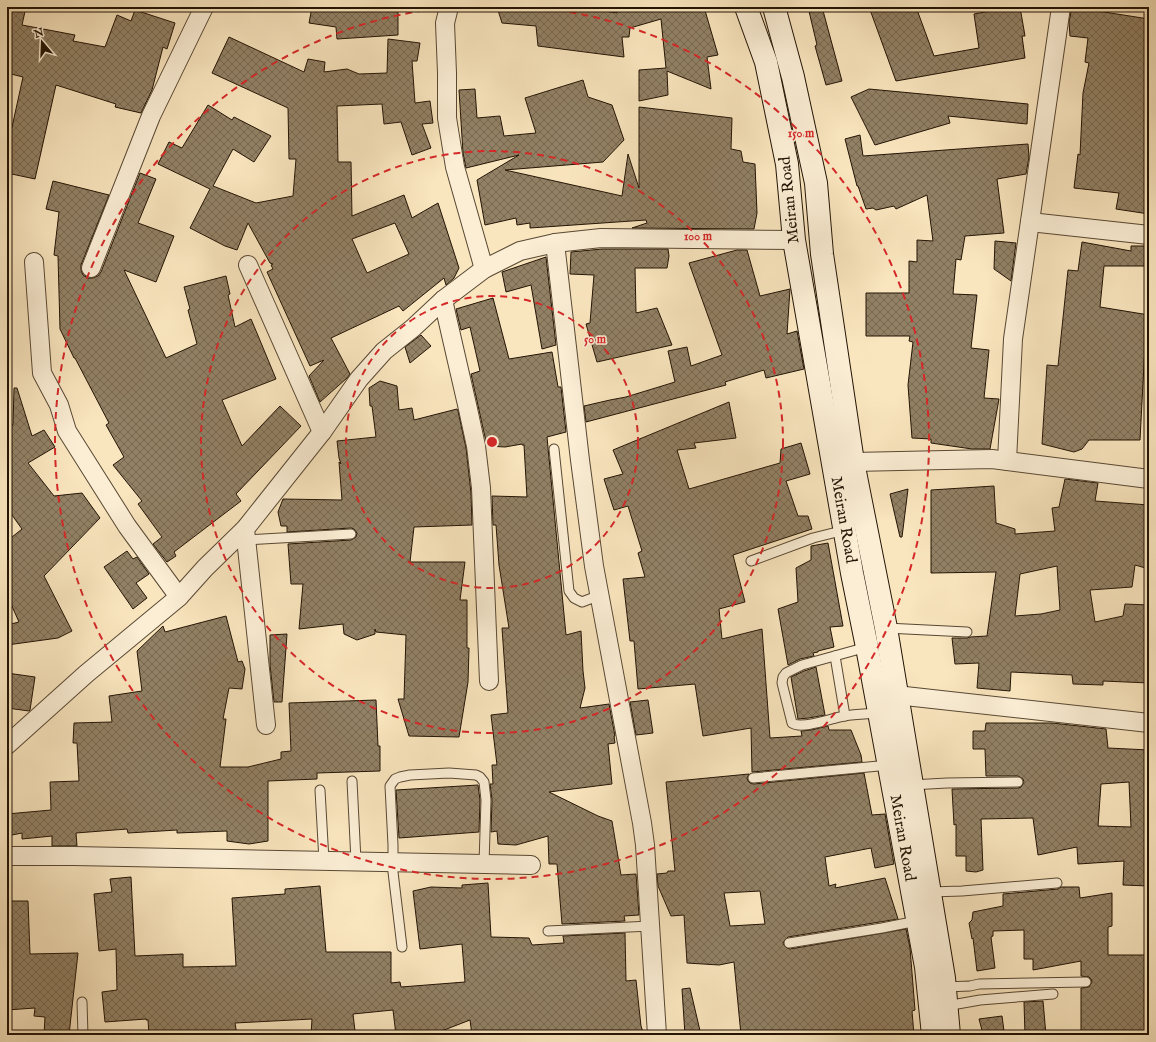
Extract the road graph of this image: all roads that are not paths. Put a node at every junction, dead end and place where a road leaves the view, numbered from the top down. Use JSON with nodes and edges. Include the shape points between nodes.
{"nodes":[{"id":1,"x":204,"y":7,"type":"edge"},
{"id":2,"x":449,"y":7,"type":"edge"},
{"id":3,"x":746,"y":7,"type":"edge"},
{"id":4,"x":774,"y":7,"type":"edge"},
{"id":5,"x":1061,"y":7,"type":"edge"},
{"id":6,"x":1030,"y":222,"type":"junction"},
{"id":7,"x":1149,"y":235,"type":"edge"},
{"id":8,"x":794,"y":240,"type":"junction"},
{"id":9,"x":555,"y":243,"type":"junction"},
{"id":10,"x":34,"y":262,"type":"dead end"},
{"id":11,"x":248,"y":265,"type":"dead end"},
{"id":12,"x":91,"y":268,"type":"dead end"},
{"id":13,"x":484,"y":269,"type":"junction"},
{"id":14,"x":443,"y":300,"type":"junction"},
{"id":15,"x":322,"y":432,"type":"junction"},
{"id":16,"x":554,"y":449,"type":"dead end"},
{"id":17,"x":1007,"y":461,"type":"junction"},
{"id":18,"x":853,"y":462,"type":"junction"},
{"id":19,"x":1149,"y":479,"type":"edge"},
{"id":20,"x":845,"y":530,"type":"junction"},
{"id":21,"x":351,"y":534,"type":"dead end"},
{"id":22,"x":246,"y":535,"type":"junction"},
{"id":23,"x":751,"y":561,"type":"dead end"},
{"id":24,"x":600,"y":595,"type":"junction"},
{"id":25,"x":179,"y":597,"type":"junction"},
{"id":26,"x":967,"y":632,"type":"dead end"},
{"id":27,"x":879,"y":642,"type":"junction"},
{"id":28,"x":835,"y":656,"type":"junction"},
{"id":29,"x":490,"y":681,"type":"dead end"},
{"id":30,"x":896,"y":695,"type":"junction"},
{"id":31,"x":879,"y":713,"type":"junction"},
{"id":32,"x":845,"y":716,"type":"junction"},
{"id":33,"x":1149,"y":723,"type":"edge"},
{"id":34,"x":266,"y":725,"type":"dead end"},
{"id":35,"x":7,"y":745,"type":"edge"},
{"id":36,"x":888,"y":765,"type":"junction"},
{"id":37,"x":753,"y":778,"type":"dead end"},
{"id":38,"x":352,"y":781,"type":"dead end"},
{"id":39,"x":1018,"y":782,"type":"dead end"},
{"id":40,"x":911,"y":785,"type":"junction"},
{"id":41,"x":320,"y":790,"type":"dead end"},
{"id":42,"x":7,"y":856,"type":"edge"},
{"id":43,"x":324,"y":861,"type":"junction"},
{"id":44,"x":356,"y":861,"type":"junction"},
{"id":45,"x":394,"y":862,"type":"junction"},
{"id":46,"x":484,"y":864,"type":"junction"},
{"id":47,"x":531,"y":865,"type":"dead end"},
{"id":48,"x":1058,"y":883,"type":"dead end"},
{"id":49,"x":930,"y":892,"type":"junction"},
{"id":50,"x":917,"y":921,"type":"junction"},
{"id":51,"x":650,"y":926,"type":"junction"},
{"id":52,"x":548,"y":931,"type":"dead end"},
{"id":53,"x":789,"y":943,"type":"dead end"},
{"id":54,"x":402,"y":947,"type":"dead end"},
{"id":55,"x":1086,"y":982,"type":"dead end"},
{"id":56,"x":1053,"y":994,"type":"dead end"},
{"id":57,"x":946,"y":996,"type":"junction"},
{"id":58,"x":82,"y":1002,"type":"dead end"},
{"id":59,"x":83,"y":1035,"type":"edge"},
{"id":60,"x":657,"y":1035,"type":"edge"},
{"id":61,"x":933,"y":1035,"type":"edge"},
{"id":62,"x":949,"y":1035,"type":"edge"}],
"edges":[{"from":1,"to":12,"type":"street","via":[[151,116]]},
{"from":2,"to":13,"type":"street","via":[[445,23],[447,118],[455,167]]},
{"from":3,"to":8,"type":"main road","name":"Meiran Road","via":[[766,62],[788,164]]},
{"from":4,"to":18,"type":"main road","name":"Meiran Road","via":[[793,77],[816,183],[822,254]]},
{"from":5,"to":6,"type":"street"},
{"from":6,"to":7,"type":"street"},
{"from":6,"to":17,"type":"street","via":[[1013,339]]},
{"from":8,"to":9,"type":"street","via":[[601,238]]},
{"from":8,"to":20,"type":"main road","name":"Meiran Road"},
{"from":9,"to":13,"type":"street","via":[[520,251]]},
{"from":9,"to":24,"type":"street","via":[[580,460]]},
{"from":10,"to":25,"type":"street","via":[[42,373],[58,405],[67,431],[127,526]]},
{"from":11,"to":15,"type":"street"},
{"from":13,"to":14,"type":"street"},
{"from":14,"to":15,"type":"street","via":[[384,351],[359,379]]},
{"from":14,"to":29,"type":"street","via":[[476,446],[481,488]]},
{"from":15,"to":22,"type":"street"},
{"from":16,"to":24,"type":"lane","via":[[569,591],[574,598],[582,602]]},
{"from":17,"to":18,"type":"street","via":[[992,459]]},
{"from":17,"to":19,"type":"street"},
{"from":18,"to":27,"type":"main road","name":"Meiran Road"},
{"from":20,"to":23,"type":"lane","via":[[814,538]]},
{"from":20,"to":27,"type":"main road","name":"Meiran Road","via":[[852,573]]},
{"from":21,"to":22,"type":"lane"},
{"from":22,"to":25,"type":"street","via":[[205,568]]},
{"from":22,"to":34,"type":"street"},
{"from":24,"to":51,"type":"street","via":[[642,823]]},
{"from":25,"to":35,"type":"street","via":[[86,674]]},
{"from":26,"to":27,"type":"lane"},
{"from":27,"to":28,"type":"lane"},
{"from":27,"to":30,"type":"main road","name":"Meiran Road"},
{"from":27,"to":31,"type":"main road","name":"Meiran Road"},
{"from":28,"to":32,"type":"lane"},
{"from":28,"to":32,"type":"lane","via":[[791,670],[783,677],[782,683],[792,723],[796,726]]},
{"from":30,"to":33,"type":"street"},
{"from":30,"to":40,"type":"main road","name":"Meiran Road"},
{"from":31,"to":32,"type":"lane"},
{"from":31,"to":36,"type":"main road","name":"Meiran Road"},
{"from":36,"to":37,"type":"lane"},
{"from":36,"to":50,"type":"main road","name":"Meiran Road"},
{"from":38,"to":44,"type":"lane"},
{"from":39,"to":40,"type":"lane"},
{"from":40,"to":49,"type":"main road","name":"Meiran Road"},
{"from":41,"to":43,"type":"lane"},
{"from":42,"to":43,"type":"street"},
{"from":43,"to":44,"type":"street"},
{"from":44,"to":45,"type":"street"},
{"from":45,"to":46,"type":"street"},
{"from":45,"to":46,"type":"lane","via":[[390,786],[400,777],[449,773],[476,775],[484,782]]},
{"from":45,"to":54,"type":"lane"},
{"from":46,"to":47,"type":"street"},
{"from":48,"to":49,"type":"lane"},
{"from":49,"to":57,"type":"main road","name":"Meiran Road"},
{"from":50,"to":53,"type":"lane"},
{"from":50,"to":61,"type":"main road","name":"Meiran Road","via":[[926,967]]},
{"from":51,"to":52,"type":"lane"},
{"from":51,"to":60,"type":"street"},
{"from":55,"to":57,"type":"lane","via":[[979,984]]},
{"from":56,"to":57,"type":"lane","via":[[980,1000]]},
{"from":57,"to":62,"type":"main road","name":"Meiran Road"},
{"from":58,"to":59,"type":"lane"}]}
